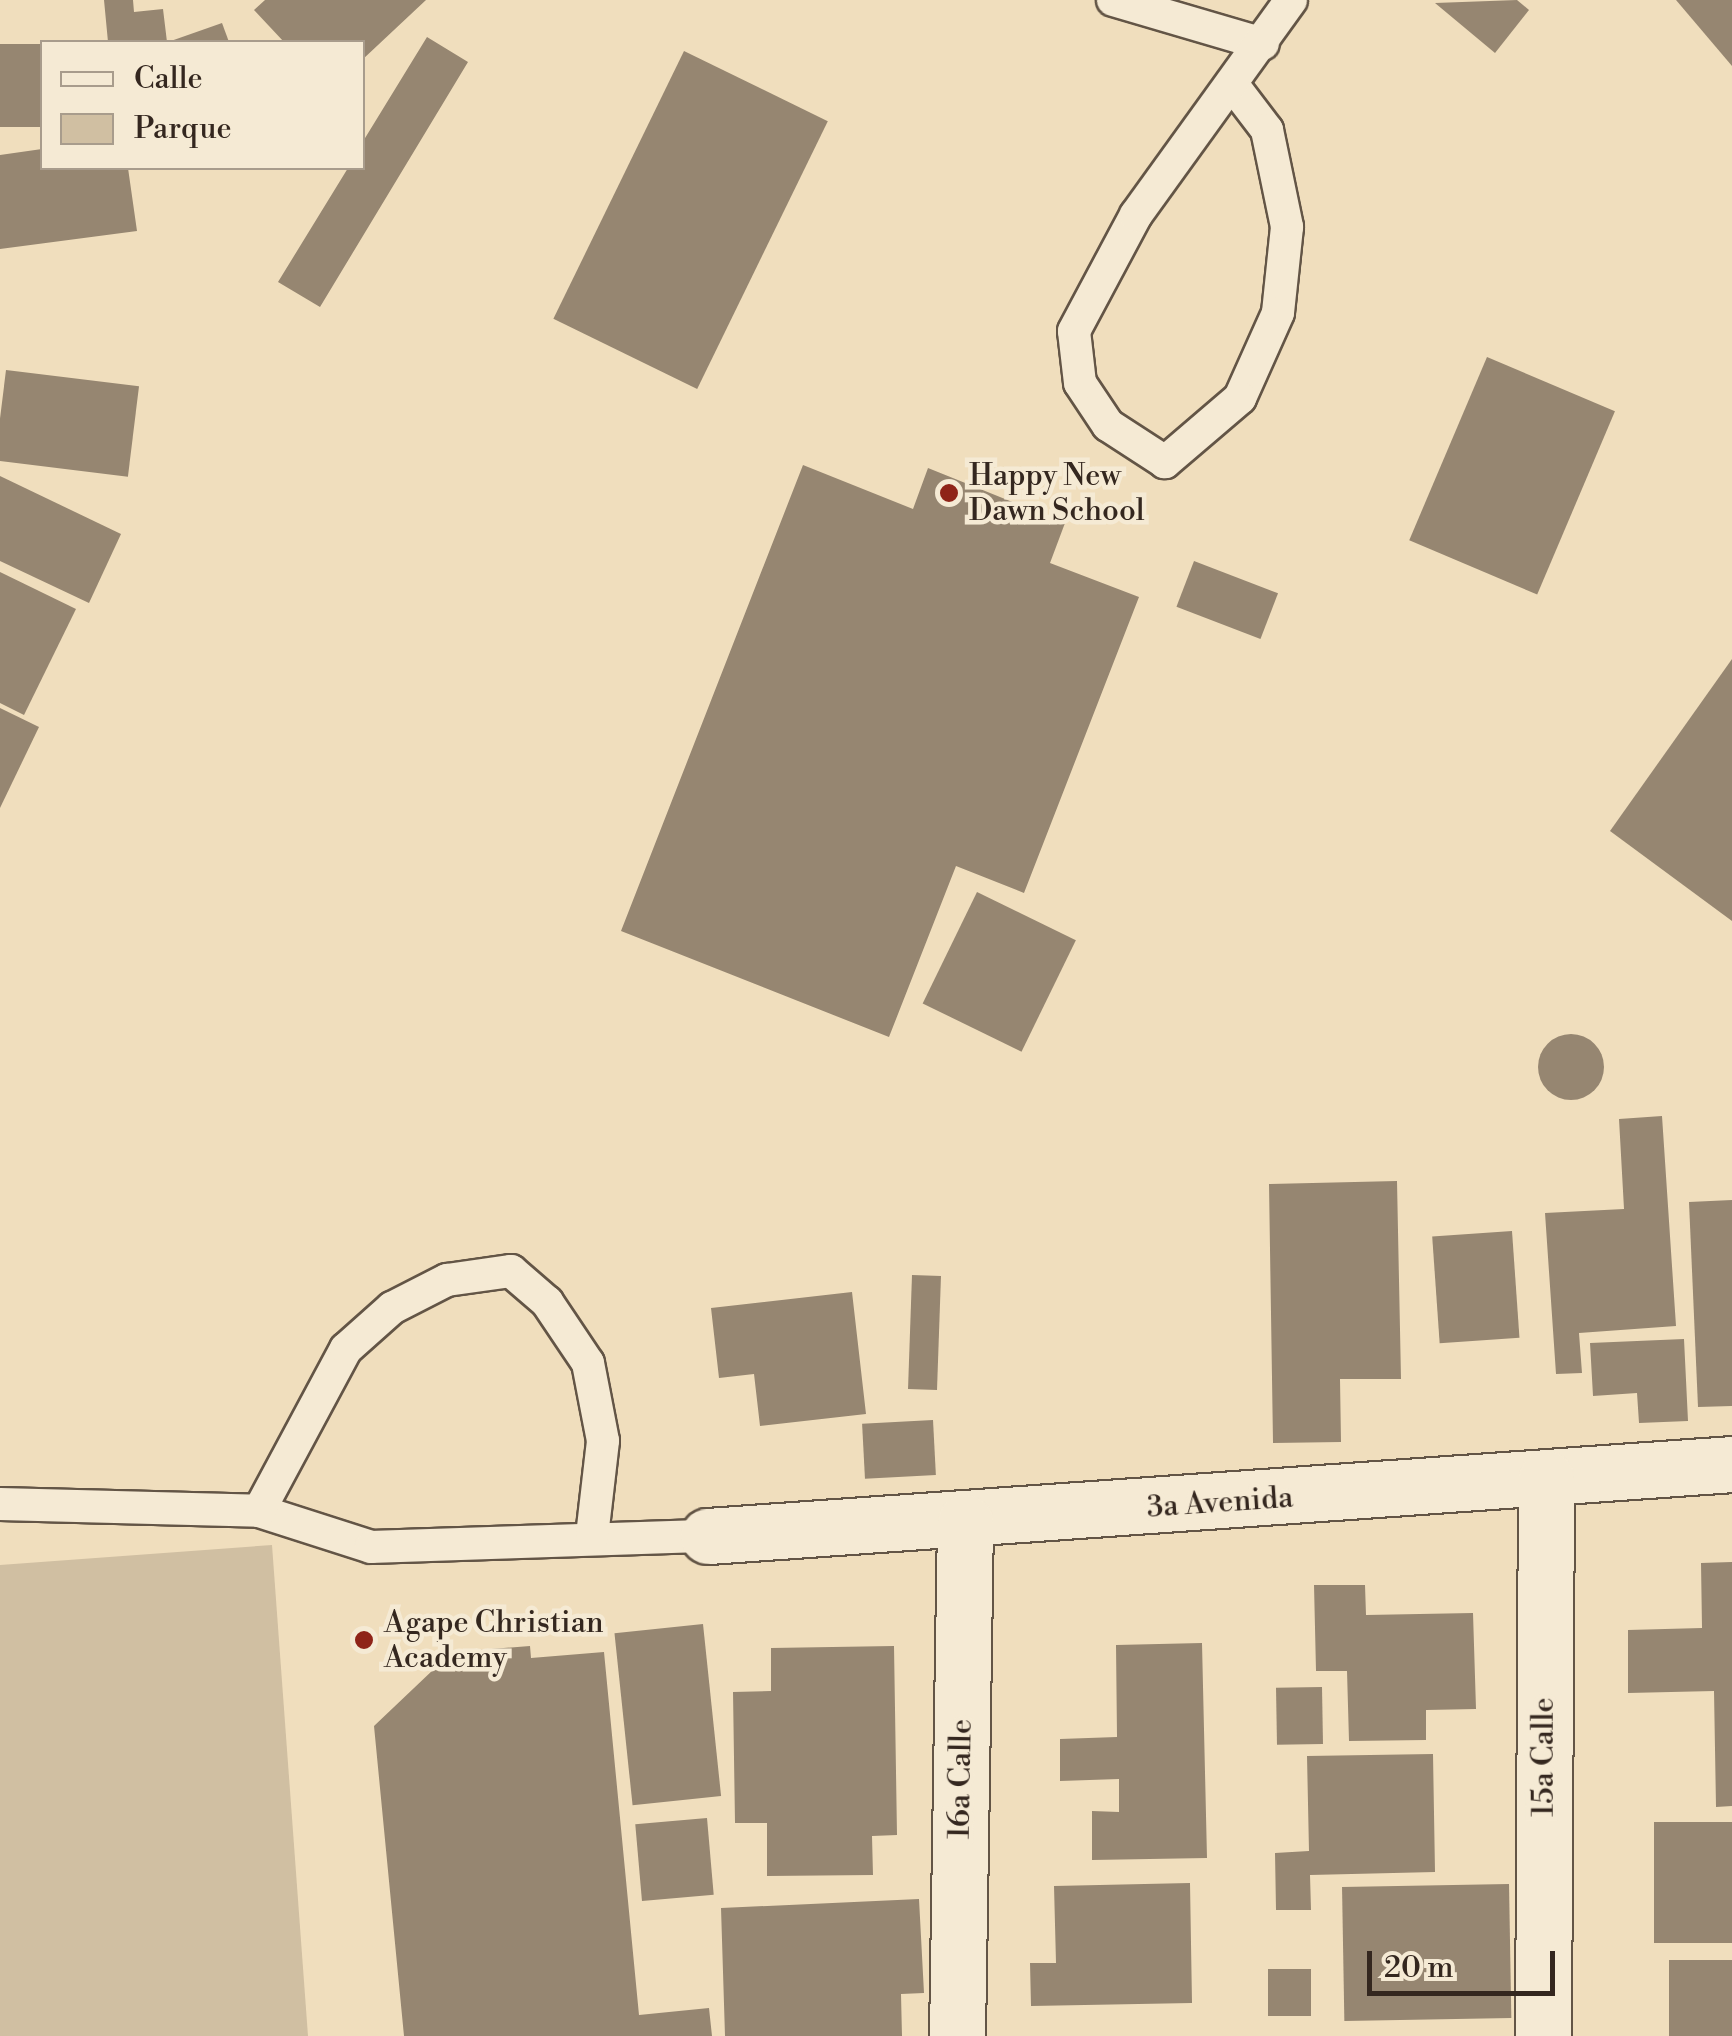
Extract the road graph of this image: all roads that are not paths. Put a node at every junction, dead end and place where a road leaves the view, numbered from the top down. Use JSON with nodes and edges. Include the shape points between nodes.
{"nodes":[{"id":1,"x":1113,"y":0,"type":"edge"},
{"id":2,"x":1291,"y":0,"type":"edge"},
{"id":3,"x":1263,"y":44,"type":"junction"},
{"id":4,"x":1235,"y":88,"type":"junction"},
{"id":5,"x":1732,"y":1464,"type":"edge"},
{"id":6,"x":1546,"y":1478,"type":"junction"},
{"id":7,"x":0,"y":1504,"type":"edge"},
{"id":8,"x":260,"y":1511,"type":"junction"},
{"id":9,"x":964,"y":1522,"type":"junction"},
{"id":10,"x":592,"y":1536,"type":"junction"},
{"id":11,"x":708,"y":1536,"type":"joint"},
{"id":12,"x":957,"y":2036,"type":"edge"},
{"id":13,"x":1543,"y":2036,"type":"edge"}],
"edges":[{"from":1,"to":3,"type":"lane"},
{"from":2,"to":3,"type":"lane"},
{"from":3,"to":4,"type":"lane"},
{"from":4,"to":4,"type":"lane","via":[[1136,215],[1074,331],[1080,383],[1108,425],[1165,462],[1240,398],[1278,313],[1288,227],[1268,130]]},
{"from":5,"to":6,"type":"street","name":"3a Avenida"},
{"from":6,"to":9,"type":"street","name":"3a Avenida"},
{"from":6,"to":13,"type":"street","name":"15a Calle"},
{"from":7,"to":8,"type":"lane"},
{"from":8,"to":10,"type":"lane","via":[[371,1546]]},
{"from":8,"to":10,"type":"lane","via":[[346,1349],[392,1308],[448,1280],[511,1271],[547,1302],[588,1363],[603,1442]]},
{"from":9,"to":11,"type":"street","name":"3a Avenida"},
{"from":9,"to":12,"type":"street","name":"16a Calle"},
{"from":10,"to":11,"type":"lane"}]}
